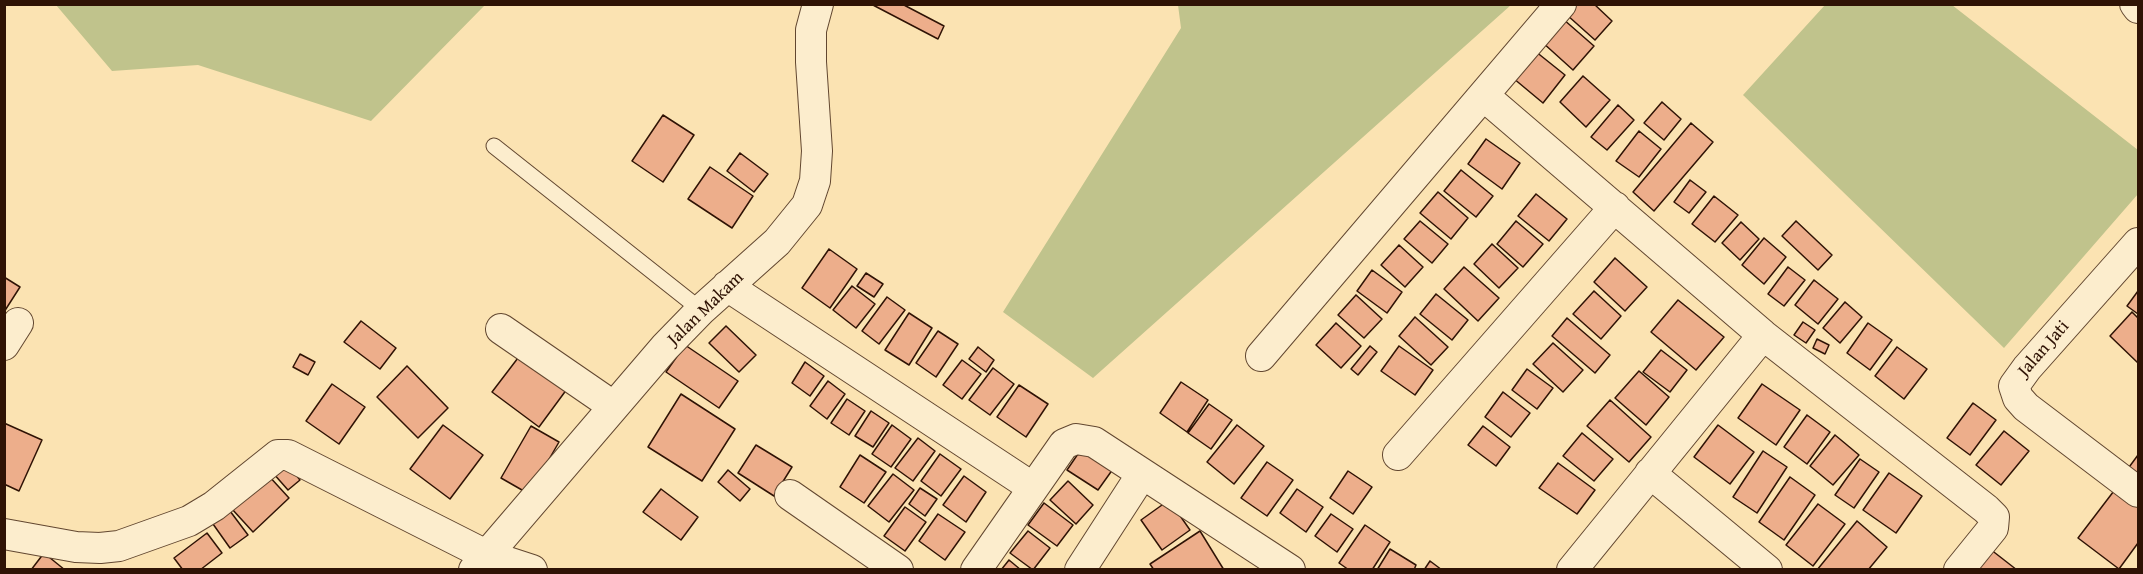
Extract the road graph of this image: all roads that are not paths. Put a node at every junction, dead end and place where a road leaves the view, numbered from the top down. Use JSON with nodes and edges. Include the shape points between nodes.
{"nodes":[{"id":1,"x":818,"y":4,"type":"edge"},
{"id":2,"x":1561,"y":4,"type":"edge"},
{"id":3,"x":2135,"y":4,"type":"edge"},
{"id":4,"x":2139,"y":8,"type":"edge"},
{"id":5,"x":1484,"y":96,"type":"junction"},
{"id":6,"x":494,"y":146,"type":"dead end"},
{"id":7,"x":1615,"y":207,"type":"junction"},
{"id":8,"x":2139,"y":243,"type":"edge"},
{"id":9,"x":727,"y":286,"type":"junction"},
{"id":10,"x":700,"y":310,"type":"junction"},
{"id":11,"x":501,"y":329,"type":"dead end"},
{"id":12,"x":1763,"y":335,"type":"junction"},
{"id":13,"x":1261,"y":356,"type":"dead end"},
{"id":14,"x":613,"y":406,"type":"junction"},
{"id":15,"x":1398,"y":455,"type":"dead end"},
{"id":16,"x":1650,"y":473,"type":"junction"},
{"id":17,"x":1142,"y":474,"type":"junction"},
{"id":18,"x":1032,"y":487,"type":"junction"},
{"id":19,"x":2139,"y":492,"type":"edge"},
{"id":20,"x":790,"y":495,"type":"dead end"},
{"id":21,"x":4,"y":534,"type":"edge"},
{"id":22,"x":480,"y":562,"type":"edge"},
{"id":23,"x":531,"y":570,"type":"edge"},
{"id":24,"x":898,"y":570,"type":"edge"},
{"id":25,"x":976,"y":570,"type":"edge"},
{"id":26,"x":1080,"y":570,"type":"edge"},
{"id":27,"x":1290,"y":570,"type":"edge"},
{"id":28,"x":1572,"y":570,"type":"edge"},
{"id":29,"x":1767,"y":570,"type":"edge"},
{"id":30,"x":1959,"y":570,"type":"edge"}],
"edges":[{"from":1,"to":9,"type":"street","name":"Jalan Makam","via":[[811,30],[815,182],[793,226]]},
{"from":2,"to":5,"type":"street"},
{"from":3,"to":4,"type":"street"},
{"from":5,"to":7,"type":"street"},
{"from":5,"to":13,"type":"street"},
{"from":6,"to":10,"type":"lane"},
{"from":7,"to":12,"type":"street"},
{"from":7,"to":15,"type":"street"},
{"from":8,"to":19,"type":"street","name":"Jalan Jati","via":[[2014,387],[2026,407]]},
{"from":9,"to":10,"type":"street","name":"Jalan Makam"},
{"from":9,"to":18,"type":"street"},
{"from":10,"to":14,"type":"street","name":"Jalan Makam"},
{"from":11,"to":14,"type":"street"},
{"from":12,"to":16,"type":"street"},
{"from":12,"to":30,"type":"street","via":[[1994,517],[1993,528]]},
{"from":14,"to":22,"type":"street","name":"Jalan Makam"},
{"from":16,"to":28,"type":"street"},
{"from":16,"to":29,"type":"street"},
{"from":17,"to":18,"type":"street","via":[[1094,442],[1076,439],[1065,444]]},
{"from":17,"to":26,"type":"street"},
{"from":17,"to":27,"type":"street"},
{"from":18,"to":25,"type":"street"},
{"from":20,"to":24,"type":"street"},
{"from":21,"to":22,"type":"street","via":[[76,547],[119,546],[189,520],[214,506],[278,455],[288,455]]},
{"from":22,"to":23,"type":"street"}]}
